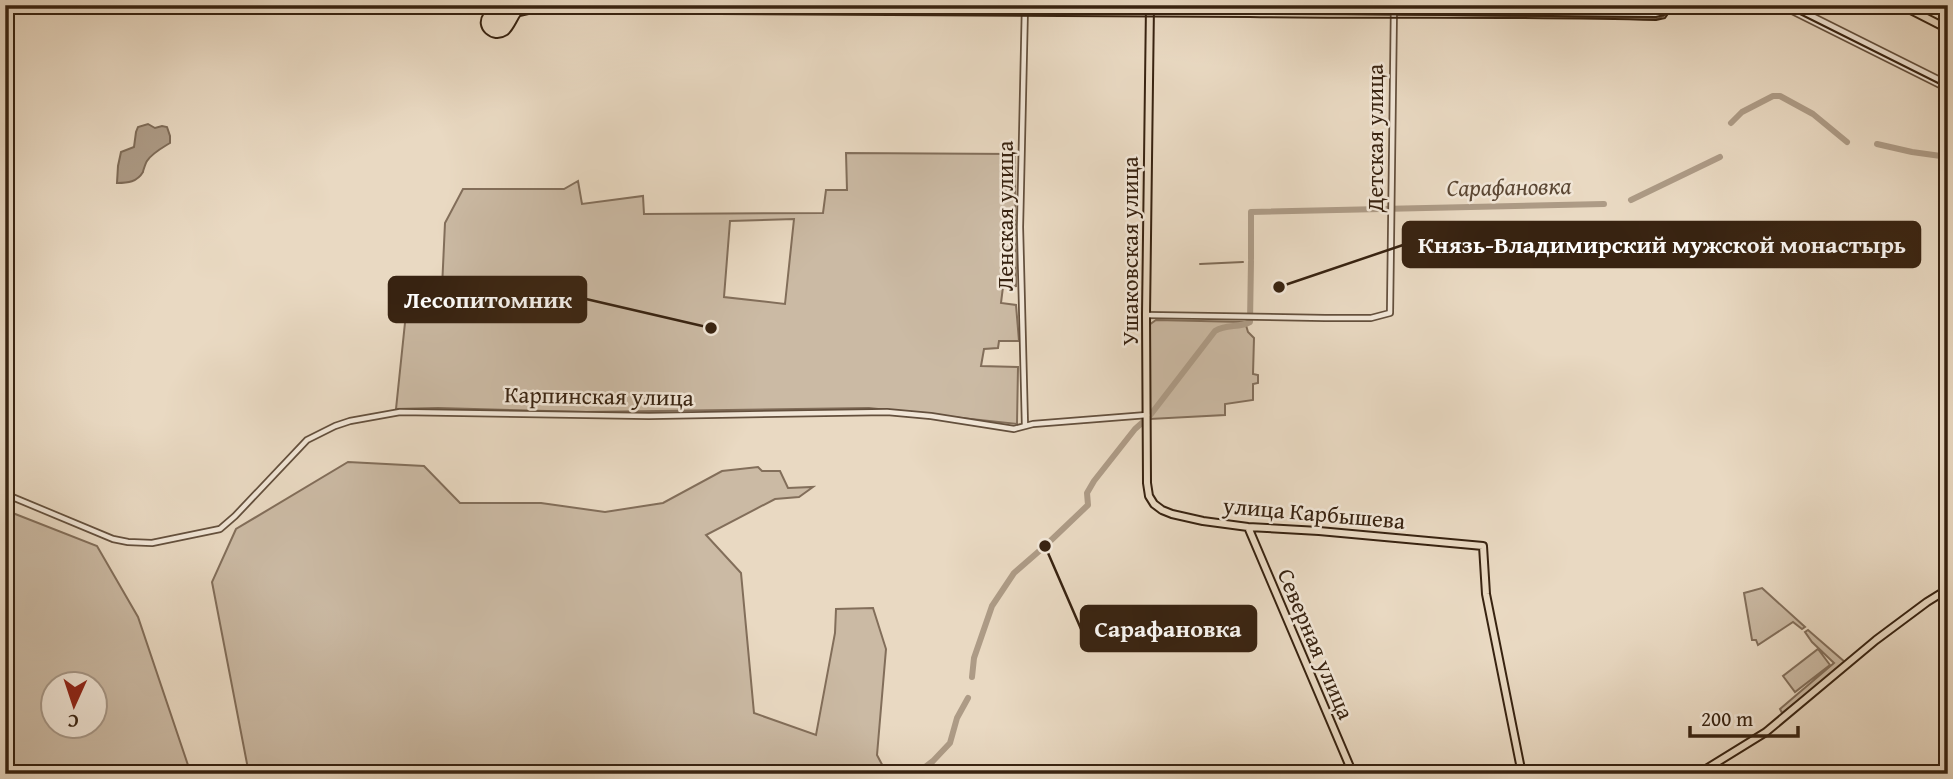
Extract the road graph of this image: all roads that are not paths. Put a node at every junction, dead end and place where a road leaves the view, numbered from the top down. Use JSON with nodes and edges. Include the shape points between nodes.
{"nodes":[{"id":1,"x":1394,"y":5,"type":"edge"},
{"id":2,"x":1669,"y":5,"type":"edge"},
{"id":3,"x":1780,"y":5,"type":"edge"},
{"id":4,"x":1790,"y":5,"type":"edge"},
{"id":5,"x":1901,"y":5,"type":"edge"},
{"id":6,"x":468,"y":7,"type":"edge"},
{"id":7,"x":1025,"y":7,"type":"edge"},
{"id":8,"x":1150,"y":8,"type":"edge"},
{"id":9,"x":1394,"y":12,"type":"junction"},
{"id":10,"x":1948,"y":29,"type":"edge"},
{"id":11,"x":1948,"y":86,"type":"edge"},
{"id":12,"x":1146,"y":315,"type":"junction"},
{"id":13,"x":1147,"y":415,"type":"junction"},
{"id":14,"x":1025,"y":426,"type":"junction"},
{"id":15,"x":5,"y":494,"type":"edge"},
{"id":16,"x":1149,"y":496,"type":"joint"},
{"id":17,"x":1248,"y":527,"type":"junction"},
{"id":18,"x":1948,"y":589,"type":"edge"},
{"id":19,"x":1353,"y":774,"type":"edge"},
{"id":20,"x":1522,"y":774,"type":"edge"},
{"id":21,"x":1698,"y":774,"type":"edge"}],
"edges":[{"from":1,"to":9,"type":"street","name":"Детская улица"},
{"from":2,"to":9,"type":"street","via":[[1662,14]]},
{"from":3,"to":11,"type":"street"},
{"from":4,"to":11,"type":"street"},
{"from":5,"to":10,"type":"main road"},
{"from":6,"to":7,"type":"street"},
{"from":7,"to":8,"type":"street"},
{"from":7,"to":14,"type":"street","name":"Ленская улица","via":[[1020,227]]},
{"from":8,"to":9,"type":"street"},
{"from":8,"to":12,"type":"main road","name":"Ушаковская улица"},
{"from":9,"to":12,"type":"street","name":"Детская улица","via":[[1390,313],[1371,318]]},
{"from":12,"to":13,"type":"main road","name":"Ушаковская улица"},
{"from":13,"to":14,"type":"street","name":"Карпинская улица"},
{"from":13,"to":16,"type":"main road","name":"Ушаковская улица"},
{"from":14,"to":15,"type":"street","name":"Карпинская улица","via":[[1014,429],[887,412],[649,416],[400,412],[319,432],[219,529],[152,543],[113,539]]},
{"from":16,"to":17,"type":"main road","name":"улица Карбышева","via":[[1172,514]]},
{"from":17,"to":19,"type":"main road","name":"Северная улица"},
{"from":17,"to":20,"type":"main road","name":"улица Карбышева","via":[[1483,546],[1486,594]]},
{"from":18,"to":21,"type":"main road","via":[[1876,640],[1766,732]]}]}
